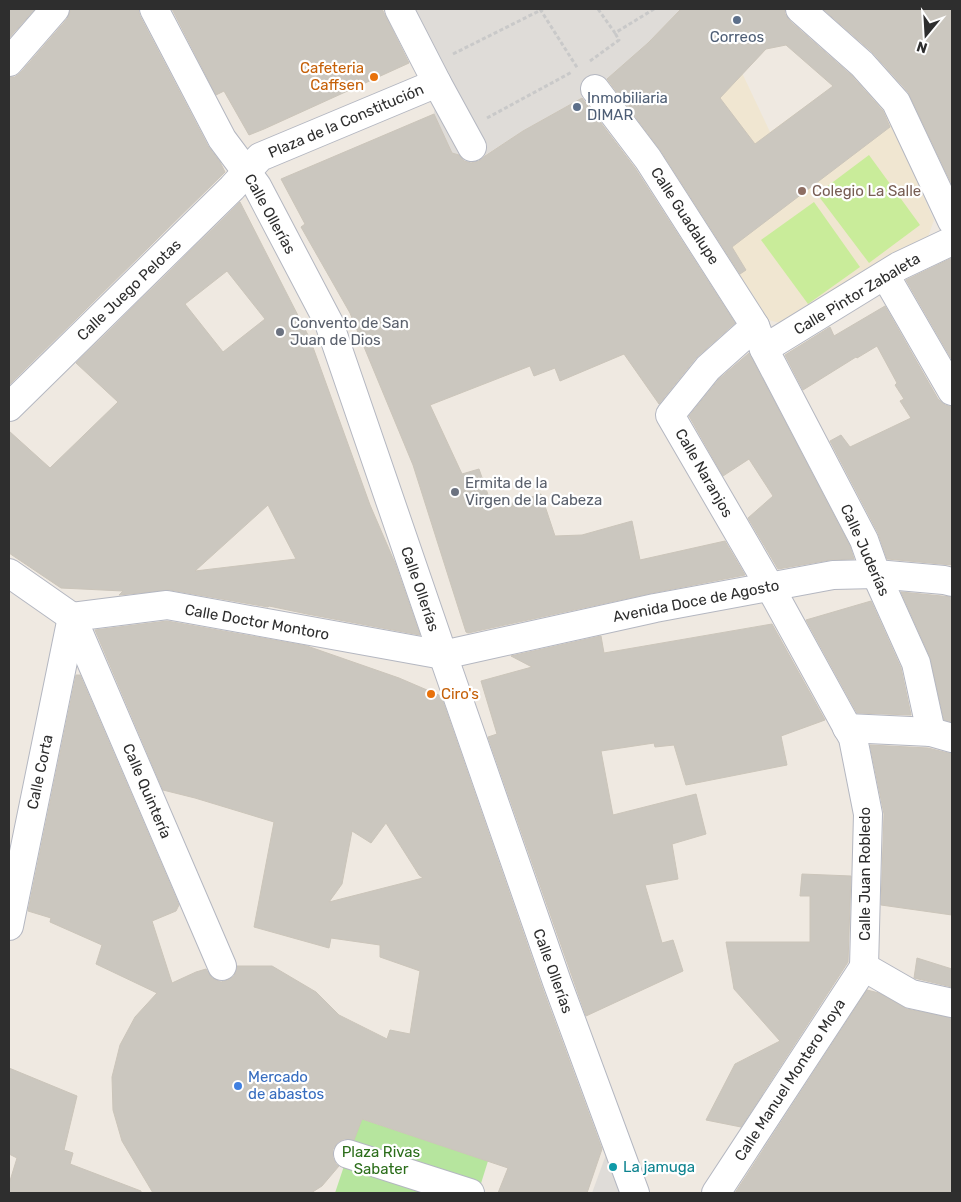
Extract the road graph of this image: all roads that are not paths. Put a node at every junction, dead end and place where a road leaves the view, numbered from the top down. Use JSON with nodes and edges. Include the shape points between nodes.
{"nodes":[{"id":1,"x":55,"y":9,"type":"edge"},
{"id":2,"x":154,"y":9,"type":"edge"},
{"id":3,"x":800,"y":9,"type":"edge"},
{"id":4,"x":404,"y":10,"type":"edge"},
{"id":5,"x":9,"y":62,"type":"edge"},
{"id":6,"x":441,"y":70,"type":"junction"},
{"id":7,"x":587,"y":79,"type":"road end"},
{"id":8,"x":472,"y":147,"type":"dead end"},
{"id":9,"x":247,"y":171,"type":"junction"},
{"id":10,"x":952,"y":221,"type":"edge"},
{"id":11,"x":952,"y":241,"type":"edge"},
{"id":12,"x":885,"y":274,"type":"junction"},
{"id":13,"x":759,"y":338,"type":"junction"},
{"id":14,"x":952,"y":391,"type":"edge"},
{"id":15,"x":9,"y":407,"type":"edge"},
{"id":16,"x":9,"y":573,"type":"edge"},
{"id":17,"x":876,"y":574,"type":"junction"},
{"id":18,"x":952,"y":582,"type":"edge"},
{"id":19,"x":770,"y":587,"type":"junction"},
{"id":20,"x":72,"y":617,"type":"junction"},
{"id":21,"x":442,"y":655,"type":"junction"},
{"id":22,"x":847,"y":728,"type":"junction"},
{"id":23,"x":941,"y":735,"type":"edge"},
{"id":24,"x":9,"y":926,"type":"edge"},
{"id":25,"x":222,"y":966,"type":"dead end"},
{"id":26,"x":864,"y":967,"type":"junction"},
{"id":27,"x":952,"y":1003,"type":"edge"},
{"id":28,"x":348,"y":1154,"type":"dead end"},
{"id":29,"x":470,"y":1193,"type":"edge"},
{"id":30,"x":635,"y":1193,"type":"edge"},
{"id":31,"x":716,"y":1193,"type":"edge"}],
"edges":[{"from":1,"to":5,"type":"street"},
{"from":2,"to":9,"type":"street","name":"Calle Ollerías","via":[[222,139]]},
{"from":3,"to":10,"type":"street","via":[[862,64],[896,102]]},
{"from":4,"to":6,"type":"street"},
{"from":6,"to":8,"type":"street","name":"Plaza de la Constitución"},
{"from":6,"to":9,"type":"street","name":"Plaza de la Constitución","via":[[260,157]]},
{"from":7,"to":13,"type":"street","name":"Calle Guadalupe","via":[[648,159]]},
{"from":9,"to":15,"type":"street","name":"Calle Juego Pelotas"},
{"from":9,"to":21,"type":"street","name":"Calle Ollerías","via":[[329,324]]},
{"from":11,"to":12,"type":"street","name":"Calle Pintor Zabaleta"},
{"from":12,"to":13,"type":"street","name":"Calle Pintor Zabaleta"},
{"from":12,"to":14,"type":"street"},
{"from":13,"to":17,"type":"street","name":"Calle Juderías","via":[[864,540]]},
{"from":13,"to":19,"type":"street","name":"Calle Naranjos","via":[[708,368],[670,415]]},
{"from":16,"to":20,"type":"street"},
{"from":17,"to":18,"type":"street","name":"Avenida Doce de Agosto"},
{"from":17,"to":19,"type":"street","name":"Avenida Doce de Agosto","via":[[833,575]]},
{"from":17,"to":23,"type":"street","name":"Calle Juderías","via":[[916,663]]},
{"from":19,"to":21,"type":"street","name":"Avenida Doce de Agosto","via":[[655,608]]},
{"from":19,"to":22,"type":"street","name":"Calle Juan Robledo"},
{"from":20,"to":21,"type":"street","name":"Calle Doctor Montoro","via":[[167,605]]},
{"from":20,"to":24,"type":"street","name":"Calle Corta"},
{"from":20,"to":25,"type":"street","name":"Calle Quintería"},
{"from":21,"to":30,"type":"street","name":"Calle Ollerías","via":[[556,982]]},
{"from":22,"to":23,"type":"street"},
{"from":22,"to":26,"type":"street","name":"Calle Juan Robledo","via":[[868,814]]},
{"from":26,"to":27,"type":"street","via":[[911,994]]},
{"from":26,"to":31,"type":"street","name":"Calle Manuel Montero Moya"},
{"from":28,"to":29,"type":"street"}]}
